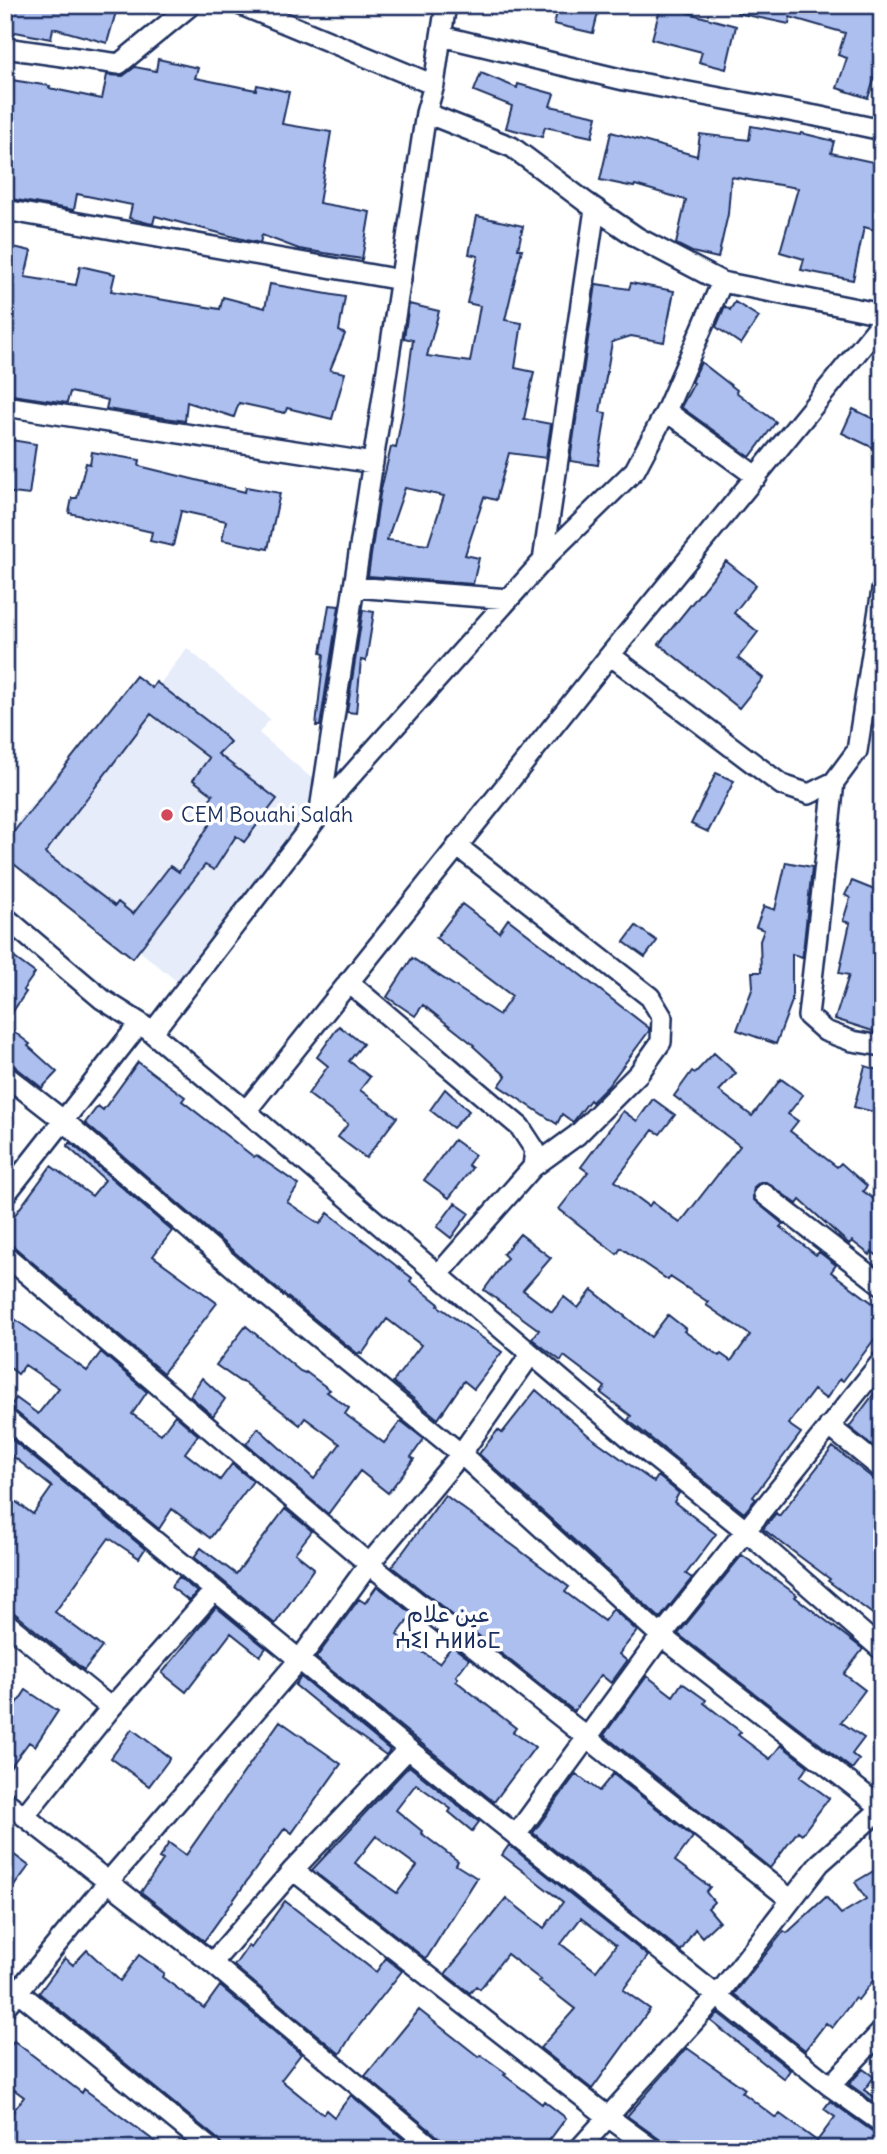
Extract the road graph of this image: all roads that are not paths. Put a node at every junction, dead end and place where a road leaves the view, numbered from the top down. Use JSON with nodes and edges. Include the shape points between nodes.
{"nodes":[{"id":1,"x":191,"y":5,"type":"edge"},
{"id":2,"x":241,"y":5,"type":"edge"},
{"id":3,"x":446,"y":5,"type":"edge"},
{"id":4,"x":441,"y":36,"type":"junction"},
{"id":5,"x":5,"y":48,"type":"edge"},
{"id":6,"x":434,"y":85,"type":"junction"},
{"id":7,"x":426,"y":113,"type":"junction"},
{"id":8,"x":882,"y":130,"type":"edge"},
{"id":9,"x":596,"y":209,"type":"junction"},
{"id":10,"x":5,"y":210,"type":"edge"},
{"id":11,"x":401,"y":280,"type":"junction"},
{"id":12,"x":722,"y":282,"type":"junction"},
{"id":13,"x":882,"y":314,"type":"edge"},
{"id":14,"x":882,"y":322,"type":"edge"},
{"id":15,"x":5,"y":405,"type":"edge"},
{"id":16,"x":666,"y":411,"type":"junction"},
{"id":17,"x":373,"y":463,"type":"junction"},
{"id":18,"x":757,"y":477,"type":"junction"},
{"id":19,"x":543,"y":561,"type":"junction"},
{"id":20,"x":354,"y":587,"type":"junction"},
{"id":21,"x":882,"y":590,"type":"edge"},
{"id":22,"x":509,"y":599,"type":"junction"},
{"id":23,"x":610,"y":655,"type":"junction"},
{"id":24,"x":834,"y":782,"type":"junction"},
{"id":25,"x":319,"y":815,"type":"junction"},
{"id":26,"x":457,"y":846,"type":"junction"},
{"id":27,"x":5,"y":917,"type":"edge"},
{"id":28,"x":348,"y":982,"type":"junction"},
{"id":29,"x":146,"y":1028,"type":"junction"},
{"id":30,"x":882,"y":1046,"type":"edge"},
{"id":31,"x":5,"y":1075,"type":"edge"},
{"id":32,"x":246,"y":1111,"type":"junction"},
{"id":33,"x":64,"y":1121,"type":"junction"},
{"id":34,"x":533,"y":1167,"type":"junction"},
{"id":35,"x":764,"y":1194,"type":"dead end"},
{"id":36,"x":5,"y":1195,"type":"edge"},
{"id":37,"x":5,"y":1255,"type":"edge"},
{"id":38,"x":438,"y":1275,"type":"junction"},
{"id":39,"x":882,"y":1285,"type":"edge"},
{"id":40,"x":531,"y":1354,"type":"junction"},
{"id":41,"x":882,"y":1361,"type":"edge"},
{"id":42,"x":5,"y":1418,"type":"edge"},
{"id":43,"x":829,"y":1426,"type":"junction"},
{"id":44,"x":461,"y":1454,"type":"junction"},
{"id":45,"x":882,"y":1469,"type":"edge"},
{"id":46,"x":745,"y":1530,"type":"junction"},
{"id":47,"x":369,"y":1564,"type":"junction"},
{"id":48,"x":214,"y":1591,"type":"junction"},
{"id":49,"x":5,"y":1622,"type":"edge"},
{"id":50,"x":661,"y":1636,"type":"junction"},
{"id":51,"x":882,"y":1650,"type":"edge"},
{"id":52,"x":300,"y":1659,"type":"junction"},
{"id":53,"x":111,"y":1708,"type":"junction"},
{"id":54,"x":588,"y":1738,"type":"junction"},
{"id":55,"x":408,"y":1749,"type":"junction"},
{"id":56,"x":5,"y":1801,"type":"edge"},
{"id":57,"x":882,"y":1808,"type":"edge"},
{"id":58,"x":24,"y":1816,"type":"junction"},
{"id":59,"x":516,"y":1835,"type":"junction"},
{"id":60,"x":293,"y":1870,"type":"junction"},
{"id":61,"x":108,"y":1882,"type":"junction"},
{"id":62,"x":790,"y":1899,"type":"junction"},
{"id":63,"x":212,"y":1963,"type":"junction"},
{"id":64,"x":9,"y":1993,"type":"edge"},
{"id":65,"x":717,"y":1996,"type":"junction"},
{"id":66,"x":882,"y":2031,"type":"edge"},
{"id":67,"x":830,"y":2086,"type":"junction"},
{"id":68,"x":607,"y":2116,"type":"junction"},
{"id":69,"x":882,"y":2123,"type":"edge"},
{"id":70,"x":211,"y":2149,"type":"edge"},
{"id":71,"x":434,"y":2149,"type":"edge"},
{"id":72,"x":579,"y":2149,"type":"edge"},
{"id":73,"x":652,"y":2149,"type":"edge"}],
"edges":[{"from":1,"to":5,"type":"street","via":[[119,64]]},
{"from":2,"to":6,"type":"street"},
{"from":3,"to":4,"type":"street"},
{"from":4,"to":6,"type":"street"},
{"from":4,"to":8,"type":"street","via":[[624,80]]},
{"from":6,"to":7,"type":"street"},
{"from":7,"to":9,"type":"street","via":[[512,147]]},
{"from":7,"to":11,"type":"street"},
{"from":9,"to":12,"type":"street"},
{"from":9,"to":19,"type":"street"},
{"from":10,"to":11,"type":"street"},
{"from":11,"to":17,"type":"street"},
{"from":12,"to":13,"type":"street"},
{"from":12,"to":16,"type":"street"},
{"from":14,"to":18,"type":"street"},
{"from":15,"to":17,"type":"street"},
{"from":16,"to":18,"type":"street"},
{"from":16,"to":19,"type":"street","via":[[635,470]]},
{"from":17,"to":20,"type":"street"},
{"from":18,"to":23,"type":"street"},
{"from":19,"to":22,"type":"street"},
{"from":20,"to":22,"type":"street"},
{"from":20,"to":25,"type":"street"},
{"from":21,"to":24,"type":"street","via":[[857,751]]},
{"from":22,"to":25,"type":"street"},
{"from":23,"to":24,"type":"street","via":[[782,785],[809,794]]},
{"from":23,"to":26,"type":"street"},
{"from":24,"to":30,"type":"street","via":[[808,1016],[825,1031]]},
{"from":25,"to":29,"type":"street"},
{"from":26,"to":28,"type":"street"},
{"from":26,"to":34,"type":"street","via":[[650,997],[662,1017],[661,1042],[639,1073],[577,1135]]},
{"from":27,"to":29,"type":"street","via":[[102,999]]},
{"from":28,"to":32,"type":"street"},
{"from":28,"to":34,"type":"street","via":[[520,1127],[535,1150]]},
{"from":29,"to":32,"type":"street"},
{"from":29,"to":33,"type":"street"},
{"from":31,"to":33,"type":"street"},
{"from":32,"to":38,"type":"street"},
{"from":33,"to":36,"type":"street"},
{"from":33,"to":44,"type":"street","via":[[261,1291]]},
{"from":34,"to":38,"type":"street"},
{"from":35,"to":39,"type":"street"},
{"from":37,"to":47,"type":"street"},
{"from":38,"to":40,"type":"street"},
{"from":40,"to":44,"type":"street"},
{"from":40,"to":46,"type":"street"},
{"from":41,"to":43,"type":"street"},
{"from":42,"to":48,"type":"street"},
{"from":43,"to":45,"type":"street"},
{"from":43,"to":46,"type":"street"},
{"from":44,"to":47,"type":"street"},
{"from":44,"to":50,"type":"street"},
{"from":46,"to":50,"type":"street"},
{"from":46,"to":51,"type":"street"},
{"from":47,"to":52,"type":"street"},
{"from":47,"to":54,"type":"street"},
{"from":48,"to":52,"type":"street"},
{"from":48,"to":53,"type":"street"},
{"from":49,"to":53,"type":"street"},
{"from":50,"to":54,"type":"street"},
{"from":50,"to":57,"type":"street"},
{"from":52,"to":55,"type":"street"},
{"from":52,"to":61,"type":"street"},
{"from":53,"to":58,"type":"street"},
{"from":54,"to":59,"type":"street"},
{"from":54,"to":62,"type":"street"},
{"from":55,"to":59,"type":"street"},
{"from":55,"to":60,"type":"street"},
{"from":56,"to":58,"type":"street"},
{"from":57,"to":62,"type":"street","via":[[820,1864]]},
{"from":58,"to":61,"type":"street"},
{"from":59,"to":65,"type":"street"},
{"from":60,"to":63,"type":"street"},
{"from":60,"to":68,"type":"street"},
{"from":61,"to":63,"type":"street"},
{"from":61,"to":64,"type":"street"},
{"from":62,"to":65,"type":"street"},
{"from":63,"to":71,"type":"street"},
{"from":64,"to":70,"type":"street"},
{"from":65,"to":67,"type":"street"},
{"from":65,"to":68,"type":"street"},
{"from":66,"to":67,"type":"street"},
{"from":67,"to":69,"type":"street"},
{"from":68,"to":72,"type":"street"},
{"from":68,"to":73,"type":"street"}]}
